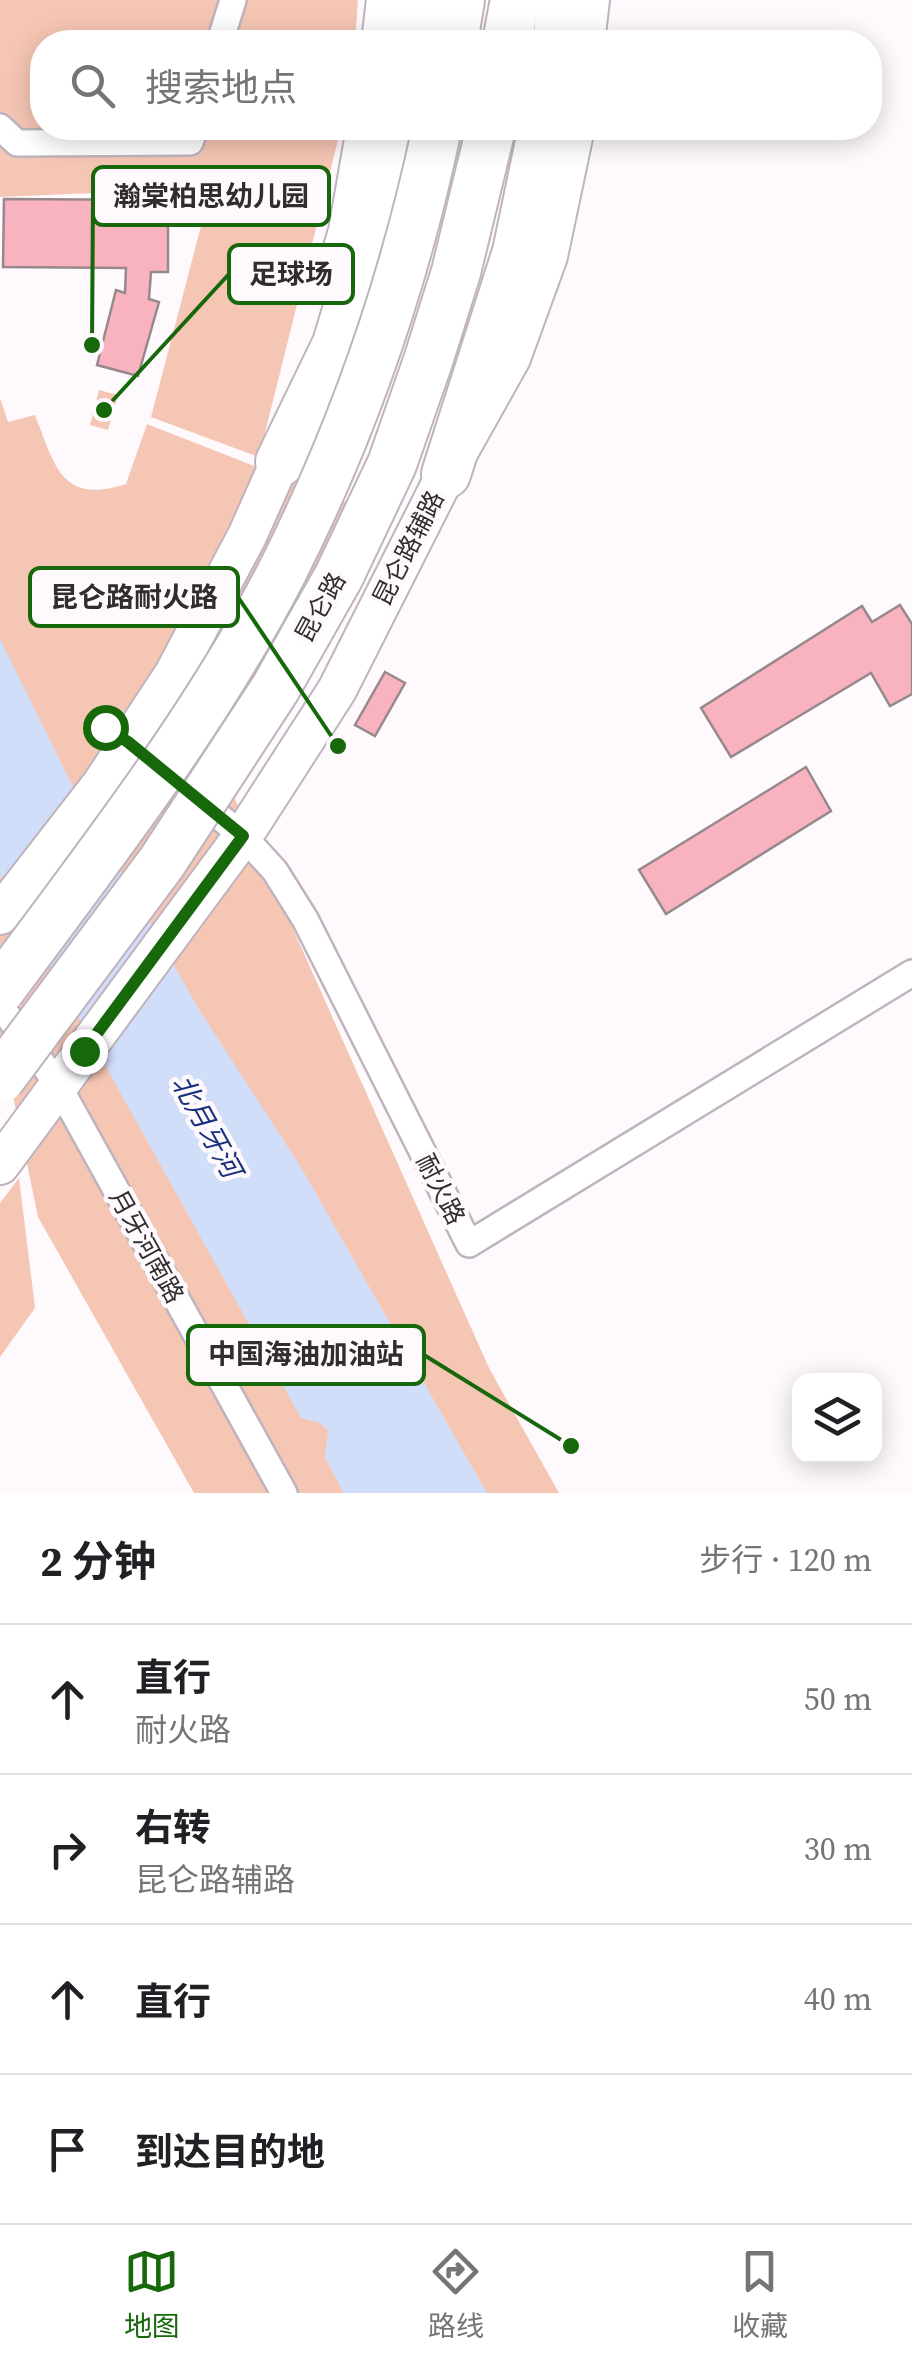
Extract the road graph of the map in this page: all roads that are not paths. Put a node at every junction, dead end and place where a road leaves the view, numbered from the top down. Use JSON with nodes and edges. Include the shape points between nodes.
{"nodes":[{"id":1,"x":233,"y":0,"type":"edge"},
{"id":2,"x":386,"y":0,"type":"edge"},
{"id":3,"x":416,"y":0,"type":"edge"},
{"id":4,"x":460,"y":0,"type":"edge"},
{"id":5,"x":515,"y":0,"type":"edge"},
{"id":6,"x":562,"y":0,"type":"edge"},
{"id":7,"x":590,"y":0,"type":"edge"},
{"id":8,"x":224,"y":30,"type":"edge"},
{"id":9,"x":382,"y":30,"type":"edge"},
{"id":10,"x":412,"y":30,"type":"edge"},
{"id":11,"x":455,"y":30,"type":"edge"},
{"id":12,"x":509,"y":30,"type":"edge"},
{"id":13,"x":559,"y":30,"type":"edge"},
{"id":14,"x":586,"y":30,"type":"edge"},
{"id":15,"x":0,"y":127,"type":"edge"},
{"id":16,"x":191,"y":140,"type":"edge"},
{"id":17,"x":364,"y":140,"type":"edge"},
{"id":18,"x":393,"y":140,"type":"edge"},
{"id":19,"x":435,"y":140,"type":"edge"},
{"id":20,"x":488,"y":140,"type":"edge"},
{"id":21,"x":541,"y":140,"type":"edge"},
{"id":22,"x":572,"y":140,"type":"edge"},
{"id":23,"x":280,"y":462,"type":"junction"},
{"id":24,"x":446,"y":474,"type":"junction"},
{"id":25,"x":116,"y":734,"type":"junction"},
{"id":26,"x":243,"y":836,"type":"junction"},
{"id":27,"x":1,"y":914,"type":"edge"},
{"id":28,"x":912,"y":973,"type":"edge"},
{"id":29,"x":0,"y":990,"type":"edge"},
{"id":30,"x":0,"y":1005,"type":"edge"},
{"id":31,"x":0,"y":1079,"type":"edge"},
{"id":32,"x":58,"y":1085,"type":"junction"},
{"id":33,"x":0,"y":1165,"type":"edge"},
{"id":34,"x":284,"y":1493,"type":"edge"}],
"edges":[{"from":1,"to":8,"type":"street"},
{"from":2,"to":9,"type":"main road"},
{"from":3,"to":10,"type":"highway"},
{"from":4,"to":11,"type":"highway"},
{"from":5,"to":12,"type":"highway"},
{"from":6,"to":13,"type":"highway"},
{"from":7,"to":14,"type":"main road"},
{"from":15,"to":16,"type":"street","via":[[17,143]]},
{"from":17,"to":23,"type":"main road","via":[[348,231]]},
{"from":18,"to":23,"type":"highway","via":[[336,344]]},
{"from":19,"to":29,"type":"highway","name":"昆仑路","bridge":true,"via":[[368,371],[282,572],[208,700]]},
{"from":20,"to":31,"type":"highway","name":"昆仑路","bridge":true,"via":[[428,361],[392,464],[339,576],[162,862]]},
{"from":21,"to":24,"type":"highway","via":[[517,252]]},
{"from":22,"to":24,"type":"main road","name":"昆仑路辅路","via":[[548,256],[512,358]]},
{"from":23,"to":25,"type":"main road","via":[[174,674]]},
{"from":24,"to":26,"type":"main road","name":"昆仑路辅路","via":[[336,690]]},
{"from":25,"to":26,"type":"street","name":"耐火路"},
{"from":25,"to":27,"type":"main road","via":[[101,785]]},
{"from":26,"to":28,"type":"street","name":"耐火路","via":[[276,871],[305,919],[469,1244]]},
{"from":26,"to":32,"type":"main road","name":"昆仑路辅路"},
{"from":30,"to":32,"type":"street","name":"月牙河南路"},
{"from":32,"to":33,"type":"main road","name":"昆仑路辅路"},
{"from":32,"to":34,"type":"street","name":"月牙河南路"}]}
